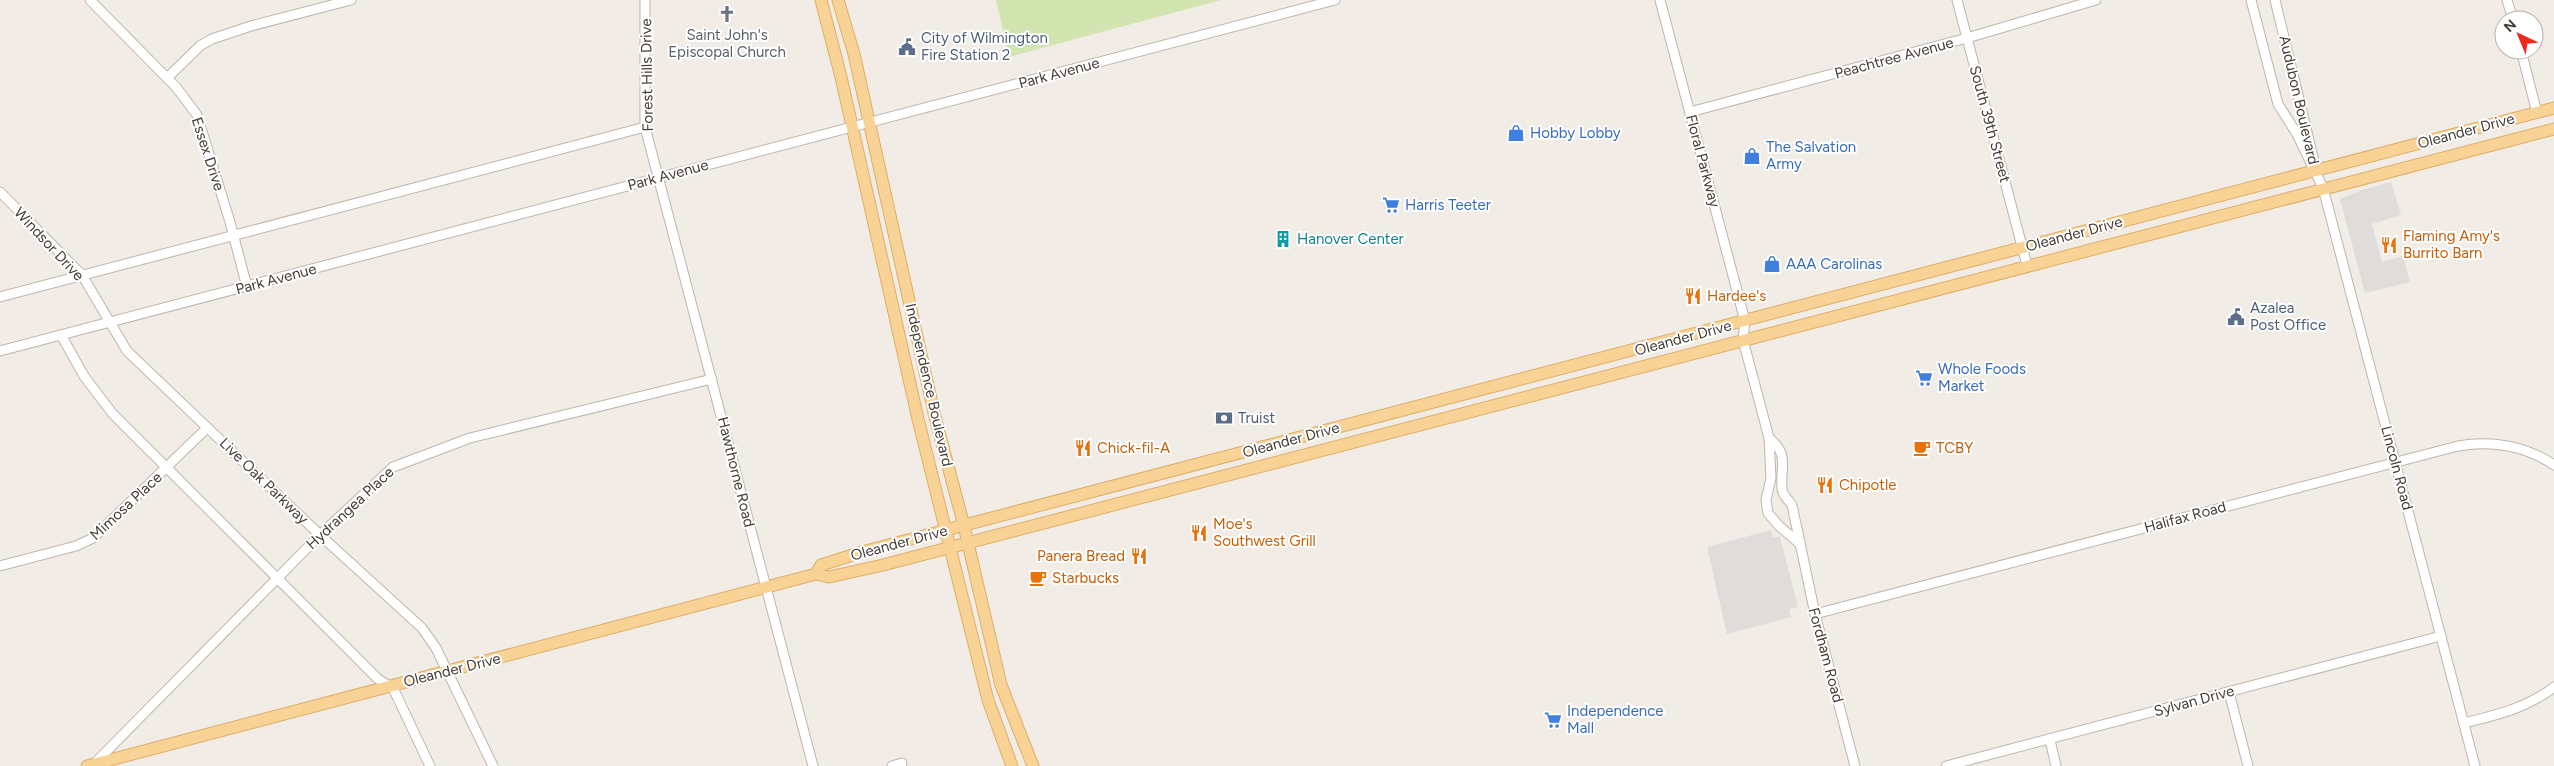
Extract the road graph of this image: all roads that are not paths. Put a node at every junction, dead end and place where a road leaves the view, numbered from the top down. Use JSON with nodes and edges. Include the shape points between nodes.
{"nodes":[{"id":1,"x":90,"y":0,"type":"edge"},
{"id":2,"x":351,"y":0,"type":"edge"},
{"id":3,"x":645,"y":0,"type":"edge"},
{"id":4,"x":821,"y":0,"type":"edge"},
{"id":5,"x":838,"y":0,"type":"edge"},
{"id":6,"x":1335,"y":0,"type":"edge"},
{"id":7,"x":1660,"y":0,"type":"edge"},
{"id":8,"x":1957,"y":0,"type":"edge"},
{"id":9,"x":2096,"y":0,"type":"edge"},
{"id":10,"x":2251,"y":0,"type":"edge"},
{"id":11,"x":2275,"y":0,"type":"edge"},
{"id":12,"x":319,"y":4,"type":"edge"},
{"id":13,"x":1967,"y":38,"type":"junction"},
{"id":14,"x":2524,"y":60,"type":"edge"},
{"id":15,"x":167,"y":78,"type":"junction"},
{"id":16,"x":2554,"y":108,"type":"edge"},
{"id":17,"x":1690,"y":112,"type":"junction"},
{"id":18,"x":2537,"y":113,"type":"junction"},
{"id":19,"x":870,"y":123,"type":"junction"},
{"id":20,"x":646,"y":127,"type":"junction"},
{"id":21,"x":851,"y":127,"type":"junction"},
{"id":22,"x":2554,"y":129,"type":"edge"},
{"id":23,"x":2316,"y":171,"type":"junction"},
{"id":24,"x":658,"y":178,"type":"junction"},
{"id":25,"x":2323,"y":188,"type":"junction"},
{"id":26,"x":0,"y":192,"type":"edge"},
{"id":27,"x":234,"y":236,"type":"junction"},
{"id":28,"x":2023,"y":247,"type":"junction"},
{"id":29,"x":2027,"y":265,"type":"junction"},
{"id":30,"x":82,"y":275,"type":"junction"},
{"id":31,"x":247,"y":287,"type":"junction"},
{"id":32,"x":0,"y":296,"type":"edge"},
{"id":33,"x":1746,"y":321,"type":"junction"},
{"id":34,"x":110,"y":323,"type":"junction"},
{"id":35,"x":61,"y":335,"type":"junction"},
{"id":36,"x":1743,"y":340,"type":"junction"},
{"id":37,"x":0,"y":351,"type":"edge"},
{"id":38,"x":712,"y":379,"type":"junction"},
{"id":39,"x":207,"y":428,"type":"junction"},
{"id":40,"x":1769,"y":438,"type":"junction"},
{"id":41,"x":2396,"y":462,"type":"junction"},
{"id":42,"x":2554,"y":465,"type":"edge"},
{"id":43,"x":167,"y":468,"type":"junction"},
{"id":44,"x":964,"y":526,"type":"junction"},
{"id":45,"x":946,"y":530,"type":"junction"},
{"id":46,"x":320,"y":535,"type":"junction"},
{"id":47,"x":967,"y":543,"type":"junction"},
{"id":48,"x":1799,"y":543,"type":"junction"},
{"id":49,"x":950,"y":546,"type":"junction"},
{"id":50,"x":0,"y":566,"type":"edge"},
{"id":51,"x":816,"y":574,"type":"junction"},
{"id":52,"x":278,"y":578,"type":"junction"},
{"id":53,"x":766,"y":586,"type":"junction"},
{"id":54,"x":1815,"y":614,"type":"junction"},
{"id":55,"x":2441,"y":636,"type":"junction"},
{"id":56,"x":448,"y":672,"type":"junction"},
{"id":57,"x":390,"y":686,"type":"junction"},
{"id":58,"x":2554,"y":687,"type":"edge"},
{"id":59,"x":2228,"y":692,"type":"junction"},
{"id":60,"x":2464,"y":723,"type":"junction"},
{"id":61,"x":2050,"y":740,"type":"junction"},
{"id":62,"x":902,"y":763,"type":"dead end"},
{"id":63,"x":93,"y":765,"type":"edge"},
{"id":64,"x":430,"y":766,"type":"edge"},
{"id":65,"x":493,"y":766,"type":"edge"},
{"id":66,"x":813,"y":766,"type":"edge"},
{"id":67,"x":892,"y":766,"type":"edge"},
{"id":68,"x":1012,"y":766,"type":"edge"},
{"id":69,"x":1034,"y":766,"type":"edge"},
{"id":70,"x":1855,"y":766,"type":"edge"},
{"id":71,"x":1946,"y":766,"type":"edge"},
{"id":72,"x":2056,"y":766,"type":"edge"},
{"id":73,"x":2248,"y":766,"type":"edge"},
{"id":74,"x":2475,"y":766,"type":"edge"}],
"edges":[{"from":1,"to":15,"type":"street","name":"Essex Drive"},
{"from":2,"to":12,"type":"street"},
{"from":3,"to":20,"type":"street","name":"Forest Hills Drive"},
{"from":4,"to":21,"type":"main road","name":"Independence Boulevard"},
{"from":5,"to":19,"type":"main road","name":"Independence Boulevard"},
{"from":6,"to":19,"type":"street","name":"Park Avenue"},
{"from":7,"to":17,"type":"street","name":"Floral Parkway"},
{"from":8,"to":13,"type":"street","name":"South 39th Street"},
{"from":9,"to":13,"type":"street","name":"Peachtree Avenue"},
{"from":10,"to":23,"type":"street","name":"Audubon Boulevard","via":[[2278,104]]},
{"from":11,"to":23,"type":"street","name":"Audubon Boulevard"},
{"from":12,"to":15,"type":"street","via":[[212,39],[201,45]]},
{"from":13,"to":17,"type":"street","name":"Peachtree Avenue"},
{"from":13,"to":28,"type":"street","name":"South 39th Street"},
{"from":14,"to":18,"type":"street"},
{"from":15,"to":27,"type":"street","name":"Essex Drive","via":[[190,104],[202,124]]},
{"from":16,"to":18,"type":"main road","name":"Oleander Drive"},
{"from":17,"to":33,"type":"street","name":"Floral Parkway"},
{"from":18,"to":23,"type":"main road","name":"Oleander Drive"},
{"from":19,"to":21,"type":"street","name":"Park Avenue"},
{"from":19,"to":44,"type":"main road","name":"Independence Boulevard","via":[[935,417]]},
{"from":20,"to":24,"type":"street","name":"Forest Hills Drive"},
{"from":20,"to":27,"type":"street"},
{"from":21,"to":24,"type":"street","name":"Park Avenue"},
{"from":21,"to":45,"type":"main road","name":"Independence Boulevard"},
{"from":22,"to":25,"type":"main road","name":"Oleander Drive"},
{"from":23,"to":25,"type":"street","name":"Lincoln Road"},
{"from":23,"to":28,"type":"main road","name":"Oleander Drive"},
{"from":24,"to":31,"type":"street","name":"Park Avenue"},
{"from":24,"to":38,"type":"street","name":"Hawthorne Road"},
{"from":25,"to":29,"type":"main road","name":"Oleander Drive"},
{"from":25,"to":41,"type":"street","name":"Lincoln Road"},
{"from":26,"to":30,"type":"street","name":"Windsor Drive"},
{"from":27,"to":30,"type":"street"},
{"from":27,"to":31,"type":"street","name":"Essex Drive"},
{"from":28,"to":29,"type":"street","name":"South 39th Street"},
{"from":28,"to":33,"type":"main road","name":"Oleander Drive"},
{"from":29,"to":36,"type":"main road","name":"Oleander Drive"},
{"from":30,"to":32,"type":"street"},
{"from":30,"to":34,"type":"street","name":"Windsor Drive"},
{"from":31,"to":34,"type":"street","name":"Park Avenue"},
{"from":33,"to":36,"type":"street","name":"Fordham Road"},
{"from":33,"to":44,"type":"main road","name":"Oleander Drive"},
{"from":34,"to":35,"type":"street","name":"Park Avenue"},
{"from":34,"to":39,"type":"street","name":"Live Oak Parkway","via":[[127,351]]},
{"from":35,"to":37,"type":"street","name":"Park Avenue"},
{"from":35,"to":43,"type":"street","via":[[103,402]]},
{"from":36,"to":40,"type":"street","name":"Fordham Road"},
{"from":36,"to":47,"type":"main road","name":"Oleander Drive"},
{"from":38,"to":46,"type":"street","name":"Hydrangea Place","via":[[470,438],[417,456],[393,467]]},
{"from":38,"to":53,"type":"street","name":"Hawthorne Road"},
{"from":39,"to":43,"type":"street","name":"Mimosa Place"},
{"from":39,"to":46,"type":"street","name":"Live Oak Parkway"},
{"from":40,"to":48,"type":"street","name":"Fordham Road","via":[[1779,446],[1783,458],[1782,491],[1792,505]]},
{"from":40,"to":48,"type":"street","name":"Fordham Road","via":[[1772,478],[1766,500],[1768,513]]},
{"from":41,"to":42,"type":"street","name":"Halifax Road","via":[[2458,446],[2485,443],[2526,451]]},
{"from":41,"to":54,"type":"street","name":"Halifax Road"},
{"from":41,"to":55,"type":"street","name":"Lincoln Road"},
{"from":43,"to":50,"type":"street","name":"Mimosa Place","via":[[93,538],[76,546]]},
{"from":43,"to":52,"type":"street"},
{"from":44,"to":45,"type":"main road","name":"Oleander Drive"},
{"from":44,"to":47,"type":"main road","name":"Independence Boulevard"},
{"from":45,"to":49,"type":"main road","name":"Independence Boulevard"},
{"from":45,"to":51,"type":"main road","name":"Oleander Drive","via":[[821,565]]},
{"from":46,"to":52,"type":"street","name":"Hydrangea Place"},
{"from":46,"to":56,"type":"street","name":"Live Oak Parkway","via":[[422,628]]},
{"from":47,"to":49,"type":"main road","name":"Oleander Drive"},
{"from":47,"to":69,"type":"main road","name":"Independence Boulevard","via":[[1001,685]]},
{"from":48,"to":54,"type":"street","name":"Fordham Road"},
{"from":49,"to":51,"type":"main road","name":"Oleander Drive","via":[[830,577]]},
{"from":49,"to":68,"type":"main road","name":"Independence Boulevard","via":[[988,700]]},
{"from":51,"to":53,"type":"main road","name":"Oleander Drive"},
{"from":52,"to":57,"type":"street","via":[[378,679]]},
{"from":52,"to":63,"type":"street","name":"Hydrangea Place"},
{"from":53,"to":56,"type":"main road","name":"Oleander Drive"},
{"from":53,"to":66,"type":"street","name":"Hawthorne Road"},
{"from":54,"to":70,"type":"street","name":"Fordham Road"},
{"from":55,"to":59,"type":"street","name":"Sylvan Drive"},
{"from":55,"to":60,"type":"street","name":"Lincoln Road"},
{"from":56,"to":57,"type":"main road","name":"Oleander Drive"},
{"from":56,"to":65,"type":"street","name":"Live Oak Parkway"},
{"from":57,"to":63,"type":"main road","name":"Oleander Drive"},
{"from":57,"to":64,"type":"street","via":[[402,703]]},
{"from":58,"to":60,"type":"street","via":[[2510,711]]},
{"from":59,"to":61,"type":"street","name":"Sylvan Drive"},
{"from":59,"to":73,"type":"street"},
{"from":60,"to":74,"type":"street","name":"Lincoln Road"},
{"from":61,"to":71,"type":"street","name":"Sylvan Drive"},
{"from":61,"to":72,"type":"street"},
{"from":62,"to":67,"type":"street"}]}
